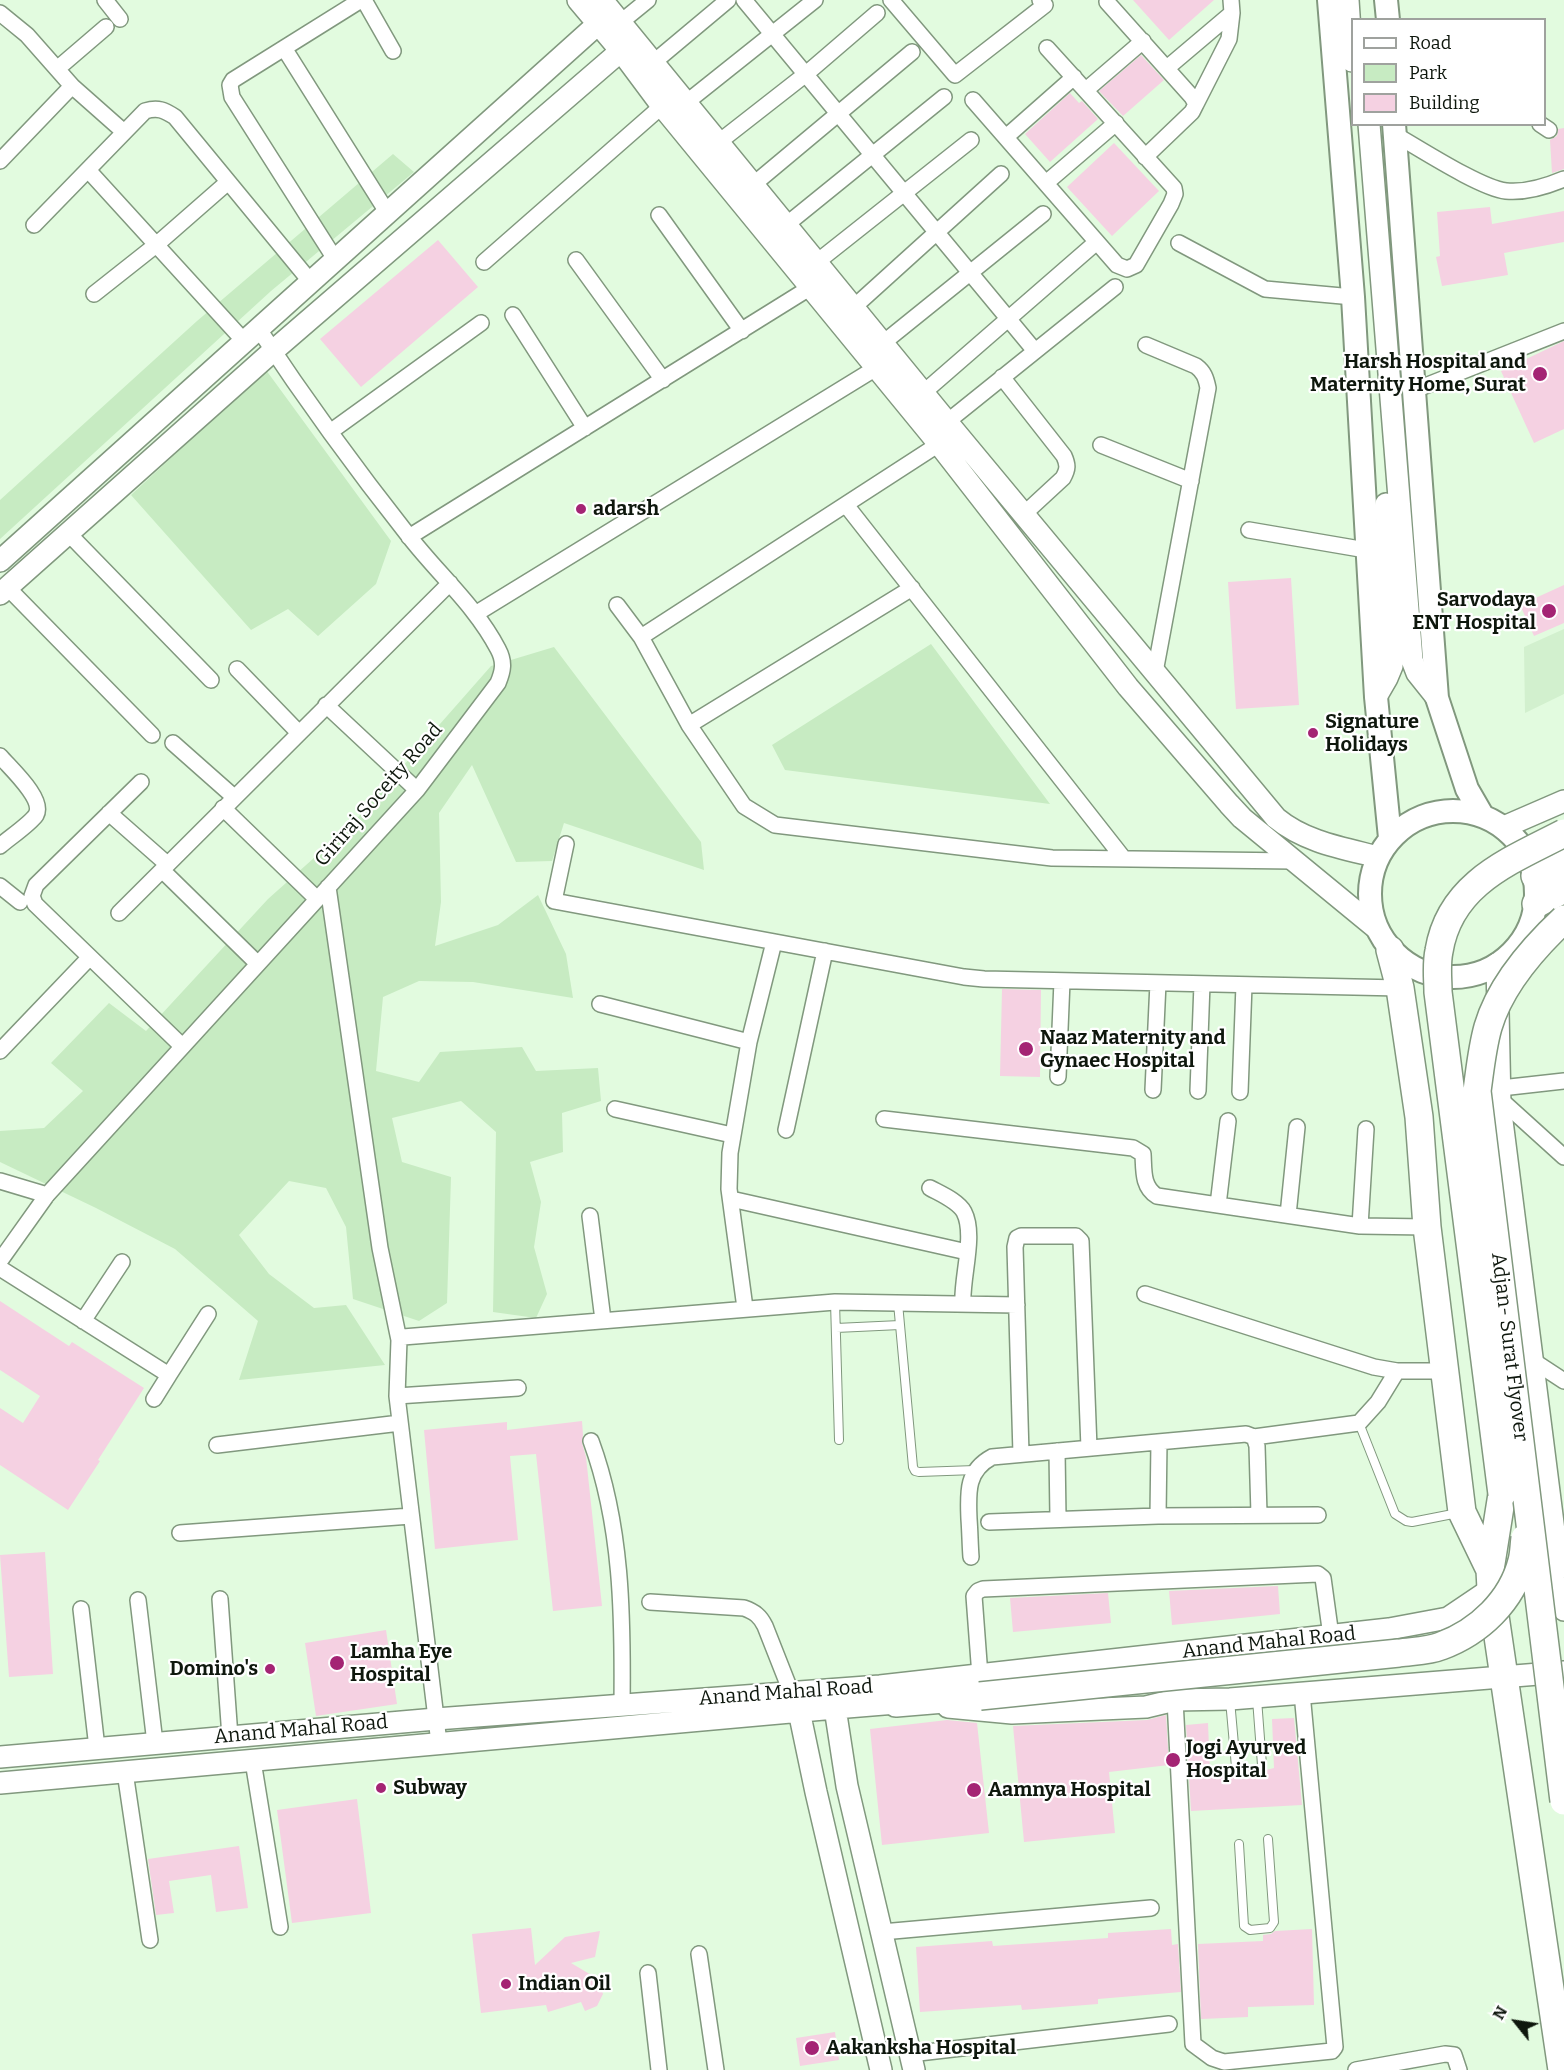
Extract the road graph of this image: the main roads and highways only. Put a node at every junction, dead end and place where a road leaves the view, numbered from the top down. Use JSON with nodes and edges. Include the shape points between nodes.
{"nodes":[{"id":1,"x":1329,"y":0,"type":"edge"},
{"id":2,"x":1386,"y":0,"type":"edge"},
{"id":3,"x":1388,"y":18,"type":"edge"},
{"id":4,"x":1394,"y":129,"type":"edge"},
{"id":5,"x":1482,"y":815,"type":"junction"},
{"id":6,"x":1564,"y":833,"type":"edge"},
{"id":7,"x":1390,"y":838,"type":"junction"},
{"id":8,"x":1564,"y":861,"type":"edge"},
{"id":9,"x":1535,"y":876,"type":"junction"},
{"id":10,"x":1564,"y":889,"type":"edge"},
{"id":11,"x":1536,"y":904,"type":"junction"},
{"id":12,"x":1564,"y":919,"type":"edge"},
{"id":13,"x":1390,"y":950,"type":"junction"},
{"id":14,"x":1529,"y":1507,"type":"junction"},
{"id":15,"x":1490,"y":1579,"type":"junction"},
{"id":16,"x":896,"y":1703,"type":"road end"},
{"id":17,"x":1564,"y":1801,"type":"edge"},
{"id":18,"x":1562,"y":2070,"type":"edge"}],
"edges":[{"from":1,"to":7,"type":"main road","via":[[1353,297],[1376,697]]},
{"from":2,"to":3,"type":"main road"},
{"from":4,"to":5,"type":"main road","via":[[1437,698],[1467,789]]},
{"from":5,"to":7,"type":"main road","via":[[1457,810],[1433,812],[1410,822]]},
{"from":5,"to":9,"type":"main road","via":[[1504,827],[1518,841]]},
{"from":6,"to":15,"type":"highway","name":"Adjan- Surat Flyover","bridge":true,"via":[[1483,877],[1465,894],[1447,924],[1439,950],[1438,993],[1502,1494]]},
{"from":7,"to":13,"type":"main road","via":[[1370,880],[1376,928]]},
{"from":8,"to":9,"type":"highway"},
{"from":9,"to":11,"type":"main road"},
{"from":10,"to":11,"type":"highway"},
{"from":11,"to":13,"type":"main road","via":[[1530,927],[1518,947],[1479,974],[1455,978],[1431,975],[1408,966]]},
{"from":12,"to":14,"type":"highway","name":"Adjan- Surat Flyover","bridge":true,"via":[[1510,979],[1488,1025],[1477,1091]]},
{"from":13,"to":15,"type":"highway","via":[[1400,988],[1419,1118],[1427,1227],[1462,1512]]},
{"from":14,"to":16,"type":"highway","bridge":true,"via":[[1522,1561],[1506,1596],[1488,1619],[1440,1647],[980,1686]]},
{"from":14,"to":17,"type":"highway","name":"Adjan- Surat Flyover","bridge":true},
{"from":15,"to":18,"type":"highway"}]}
